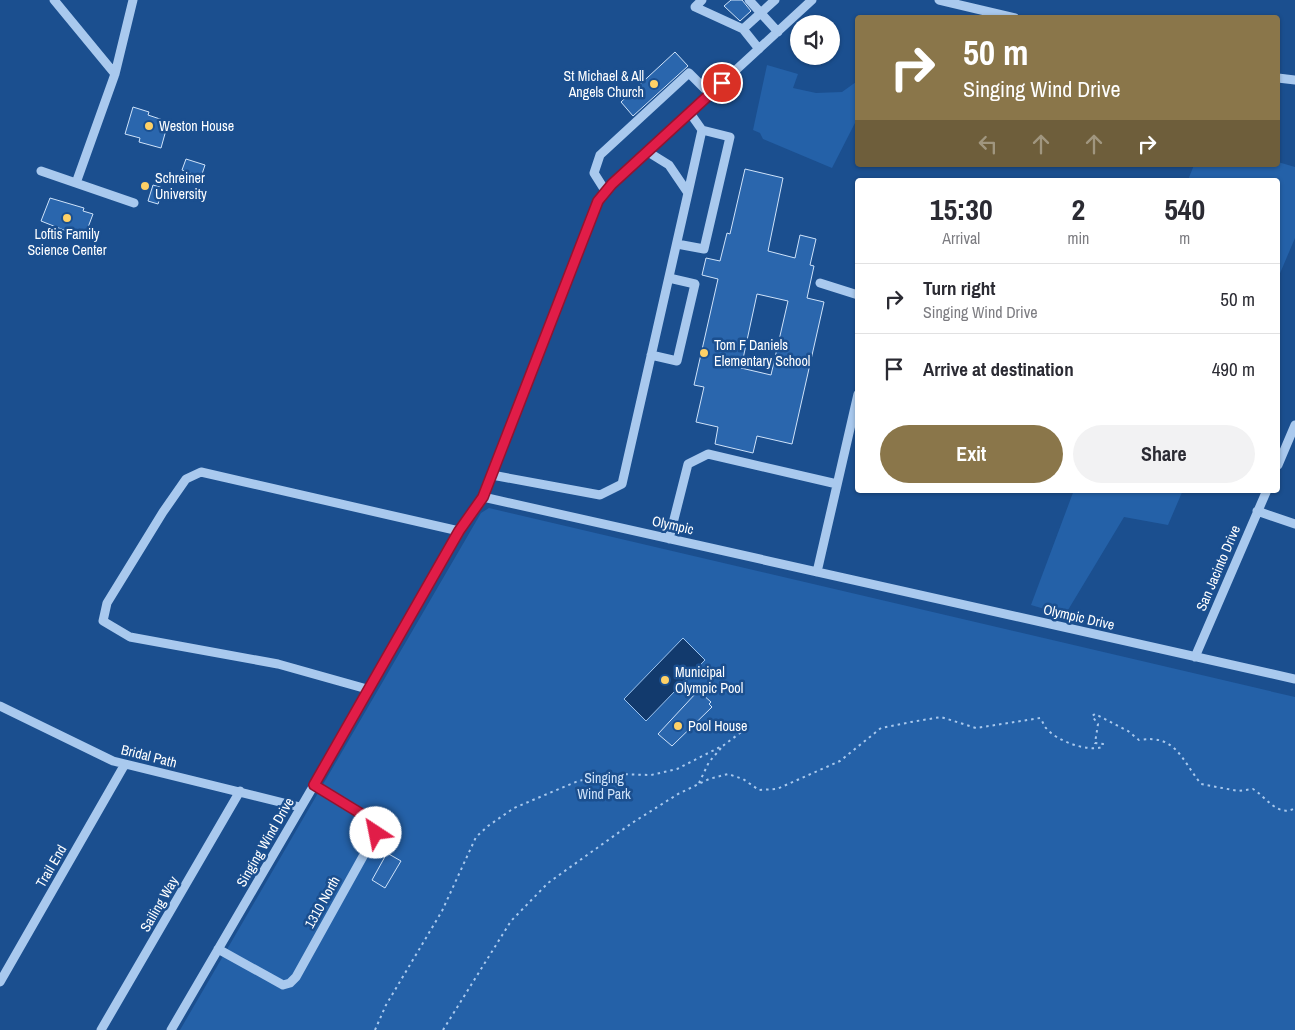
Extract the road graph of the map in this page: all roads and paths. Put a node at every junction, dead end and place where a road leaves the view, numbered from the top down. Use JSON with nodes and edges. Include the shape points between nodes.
{"nodes":[{"id":1,"x":54,"y":0,"type":"edge"},
{"id":2,"x":133,"y":0,"type":"edge"},
{"id":3,"x":702,"y":0,"type":"edge"},
{"id":4,"x":749,"y":0,"type":"edge"},
{"id":5,"x":775,"y":0,"type":"edge"},
{"id":6,"x":812,"y":0,"type":"edge"},
{"id":7,"x":939,"y":0,"type":"edge"},
{"id":8,"x":761,"y":13,"type":"junction"},
{"id":9,"x":1002,"y":15,"type":"edge"},
{"id":10,"x":743,"y":29,"type":"junction"},
{"id":11,"x":778,"y":32,"type":"junction"},
{"id":12,"x":759,"y":49,"type":"junction"},
{"id":13,"x":115,"y":74,"type":"junction"},
{"id":14,"x":1280,"y":78,"type":"edge"},
{"id":15,"x":1295,"y":80,"type":"edge"},
{"id":16,"x":710,"y":94,"type":"junction"},
{"id":17,"x":690,"y":113,"type":"junction"},
{"id":18,"x":702,"y":130,"type":"junction"},
{"id":19,"x":648,"y":152,"type":"junction"},
{"id":20,"x":41,"y":170,"type":"dead end"},
{"id":21,"x":76,"y":182,"type":"junction"},
{"id":22,"x":606,"y":192,"type":"junction"},
{"id":23,"x":688,"y":193,"type":"junction"},
{"id":24,"x":134,"y":203,"type":"dead end"},
{"id":25,"x":677,"y":244,"type":"junction"},
{"id":26,"x":669,"y":278,"type":"junction"},
{"id":27,"x":820,"y":283,"type":"dead end"},
{"id":28,"x":855,"y":294,"type":"edge"},
{"id":29,"x":651,"y":355,"type":"junction"},
{"id":30,"x":855,"y":407,"type":"edge"},
{"id":31,"x":1295,"y":425,"type":"edge"},
{"id":32,"x":1280,"y":460,"type":"edge"},
{"id":33,"x":492,"y":475,"type":"junction"},
{"id":34,"x":837,"y":484,"type":"junction"},
{"id":35,"x":1266,"y":493,"type":"edge"},
{"id":36,"x":483,"y":497,"type":"junction"},
{"id":37,"x":1258,"y":512,"type":"junction"},
{"id":38,"x":1295,"y":524,"type":"edge"},
{"id":39,"x":459,"y":531,"type":"junction"},
{"id":40,"x":669,"y":539,"type":"junction"},
{"id":41,"x":817,"y":572,"type":"junction"},
{"id":42,"x":857,"y":581,"type":"joint"},
{"id":43,"x":1194,"y":657,"type":"junction"},
{"id":44,"x":1295,"y":680,"type":"edge"},
{"id":45,"x":367,"y":689,"type":"junction"},
{"id":46,"x":0,"y":706,"type":"edge"},
{"id":47,"x":744,"y":730,"type":"dead end"},
{"id":48,"x":724,"y":745,"type":"junction"},
{"id":49,"x":125,"y":764,"type":"junction"},
{"id":50,"x":699,"y":784,"type":"junction"},
{"id":51,"x":314,"y":785,"type":"junction"},
{"id":52,"x":240,"y":792,"type":"junction"},
{"id":53,"x":300,"y":807,"type":"junction"},
{"id":54,"x":1295,"y":808,"type":"edge"},
{"id":55,"x":218,"y":950,"type":"junction"},
{"id":56,"x":0,"y":982,"type":"edge"},
{"id":57,"x":101,"y":1030,"type":"edge"},
{"id":58,"x":171,"y":1030,"type":"edge"},
{"id":59,"x":375,"y":1030,"type":"edge"},
{"id":60,"x":443,"y":1030,"type":"edge"}],
"edges":[{"from":1,"to":13,"type":"street"},
{"from":2,"to":13,"type":"street"},
{"from":3,"to":10,"type":"street","via":[[695,7]]},
{"from":4,"to":8,"type":"street"},
{"from":5,"to":8,"type":"street"},
{"from":6,"to":11,"type":"street","name":"Singing Wind Drive"},
{"from":7,"to":9,"type":"street"},
{"from":8,"to":10,"type":"street"},
{"from":8,"to":11,"type":"street"},
{"from":10,"to":12,"type":"street"},
{"from":11,"to":12,"type":"street","name":"Singing Wind Drive"},
{"from":12,"to":16,"type":"street","name":"Singing Wind Drive"},
{"from":13,"to":21,"type":"street"},
{"from":14,"to":15,"type":"street"},
{"from":16,"to":17,"type":"street","name":"Singing Wind Drive"},
{"from":16,"to":22,"type":"street","via":[[689,73],[600,155],[594,173]]},
{"from":17,"to":18,"type":"street"},
{"from":17,"to":19,"type":"street","name":"Singing Wind Drive"},
{"from":18,"to":23,"type":"street"},
{"from":18,"to":25,"type":"street","via":[[730,137],[704,250]]},
{"from":19,"to":22,"type":"street","name":"Singing Wind Drive"},
{"from":19,"to":23,"type":"street","via":[[668,165]]},
{"from":20,"to":21,"type":"street"},
{"from":21,"to":24,"type":"street"},
{"from":22,"to":33,"type":"street","name":"Singing Wind Drive","via":[[598,201]]},
{"from":23,"to":25,"type":"street"},
{"from":25,"to":26,"type":"street"},
{"from":26,"to":29,"type":"street"},
{"from":26,"to":29,"type":"street","via":[[694,284],[677,361]]},
{"from":27,"to":28,"type":"street"},
{"from":29,"to":33,"type":"street","via":[[622,484],[600,495]]},
{"from":30,"to":34,"type":"street"},
{"from":31,"to":32,"type":"street"},
{"from":33,"to":36,"type":"street","name":"Singing Wind Drive"},
{"from":34,"to":40,"type":"street","via":[[708,454],[688,464]]},
{"from":34,"to":41,"type":"street"},
{"from":35,"to":37,"type":"street","name":"San Jacinto Drive"},
{"from":36,"to":39,"type":"street","name":"Singing Wind Drive"},
{"from":36,"to":40,"type":"street","name":"Olympic"},
{"from":37,"to":38,"type":"street"},
{"from":37,"to":43,"type":"street","name":"San Jacinto Drive"},
{"from":39,"to":45,"type":"street","name":"Singing Wind Drive"},
{"from":39,"to":45,"type":"street","via":[[200,472],[186,479],[107,603],[103,621],[130,637],[278,664]]},
{"from":40,"to":41,"type":"street","name":"Olympic"},
{"from":41,"to":42,"type":"street","name":"Olympic"},
{"from":42,"to":43,"type":"street","name":"Olympic Drive"},
{"from":43,"to":44,"type":"street","name":"Olympic Drive"},
{"from":45,"to":51,"type":"street","name":"Singing Wind Drive"},
{"from":46,"to":49,"type":"street","name":"Bridal Path"},
{"from":47,"to":48,"type":"path"},
{"from":48,"to":50,"type":"path","via":[[709,762]]},
{"from":48,"to":59,"type":"path","via":[[665,773],[615,774],[578,781],[514,808],[488,826],[476,837],[442,911],[390,998]]},
{"from":49,"to":52,"type":"street","name":"Bridal Path"},
{"from":49,"to":56,"type":"street","name":"Trail End"},
{"from":50,"to":54,"type":"path","via":[[728,774],[759,790],[777,789],[840,761],[881,728],[941,717],[976,728],[1040,718],[1046,729],[1070,744],[1094,750],[1103,744],[1095,743],[1098,724],[1092,716],[1095,714],[1139,740],[1165,740],[1177,750],[1201,784],[1238,791],[1253,789],[1276,808],[1285,811]]},
{"from":50,"to":60,"type":"path","via":[[632,823],[548,883],[511,920]]},
{"from":51,"to":53,"type":"street","name":"Singing Wind Drive"},
{"from":51,"to":55,"type":"street","name":"1310 North","via":[[373,821],[376,833],[296,977],[282,985]]},
{"from":52,"to":53,"type":"street","name":"Bridal Path"},
{"from":52,"to":57,"type":"street","name":"Sailing Way"},
{"from":53,"to":55,"type":"street","name":"Singing Wind Drive"},
{"from":55,"to":58,"type":"street","name":"Singing Wind Drive"}]}
